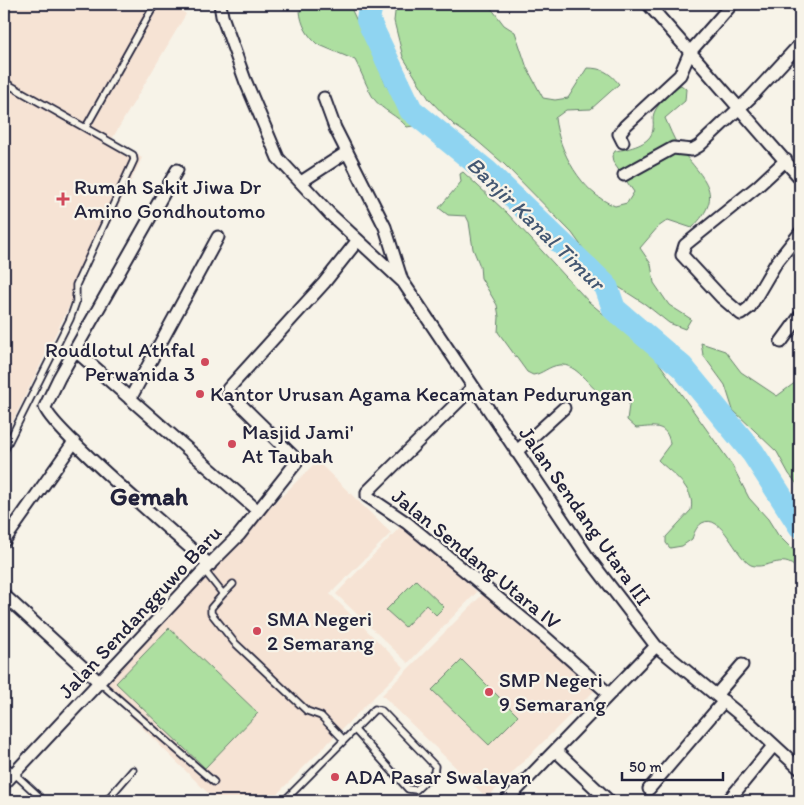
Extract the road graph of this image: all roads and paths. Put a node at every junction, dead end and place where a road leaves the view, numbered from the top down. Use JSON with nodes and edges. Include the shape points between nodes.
{"nodes":[{"id":1,"x":156,"y":4,"type":"edge"},
{"id":2,"x":220,"y":4,"type":"edge"},
{"id":3,"x":648,"y":4,"type":"edge"},
{"id":4,"x":732,"y":4,"type":"edge"},
{"id":5,"x":800,"y":44,"type":"edge"},
{"id":6,"x":690,"y":52,"type":"junction"},
{"id":7,"x":4,"y":82,"type":"edge"},
{"id":8,"x":324,"y":98,"type":"dead end"},
{"id":9,"x":740,"y":107,"type":"junction"},
{"id":10,"x":86,"y":126,"type":"junction"},
{"id":11,"x":624,"y":142,"type":"dead end"},
{"id":12,"x":347,"y":152,"type":"junction"},
{"id":13,"x":786,"y":160,"type":"junction"},
{"id":14,"x":177,"y":170,"type":"dead end"},
{"id":15,"x":624,"y":175,"type":"dead end"},
{"id":16,"x":800,"y":178,"type":"edge"},
{"id":17,"x":301,"y":182,"type":"junction"},
{"id":18,"x":800,"y":233,"type":"edge"},
{"id":19,"x":218,"y":238,"type":"dead end"},
{"id":20,"x":358,"y":240,"type":"junction"},
{"id":21,"x":403,"y":282,"type":"junction"},
{"id":22,"x":800,"y":316,"type":"edge"},
{"id":23,"x":781,"y":342,"type":"dead end"},
{"id":24,"x":76,"y":352,"type":"junction"},
{"id":25,"x":473,"y":387,"type":"junction"},
{"id":26,"x":130,"y":399,"type":"junction"},
{"id":27,"x":564,"y":408,"type":"dead end"},
{"id":28,"x":74,"y":442,"type":"junction"},
{"id":29,"x":4,"y":451,"type":"edge"},
{"id":30,"x":516,"y":452,"type":"junction"},
{"id":31,"x":258,"y":511,"type":"junction"},
{"id":32,"x":4,"y":541,"type":"edge"},
{"id":33,"x":207,"y":568,"type":"junction"},
{"id":34,"x":233,"y":584,"type":"dead end"},
{"id":35,"x":223,"y":594,"type":"junction"},
{"id":36,"x":4,"y":595,"type":"edge"},
{"id":37,"x":656,"y":646,"type":"junction"},
{"id":38,"x":742,"y":665,"type":"dead end"},
{"id":39,"x":100,"y":682,"type":"junction"},
{"id":40,"x":609,"y":694,"type":"junction"},
{"id":41,"x":720,"y":697,"type":"junction"},
{"id":42,"x":354,"y":729,"type":"junction"},
{"id":43,"x":344,"y":740,"type":"junction"},
{"id":44,"x":774,"y":745,"type":"junction"},
{"id":45,"x":556,"y":751,"type":"junction"},
{"id":46,"x":4,"y":764,"type":"edge"},
{"id":47,"x":800,"y":769,"type":"edge"},
{"id":48,"x":133,"y":770,"type":"dead end"},
{"id":49,"x":14,"y":774,"type":"junction"},
{"id":50,"x":214,"y":782,"type":"dead end"},
{"id":51,"x":4,"y":784,"type":"edge"},
{"id":52,"x":649,"y":789,"type":"dead end"},
{"id":53,"x":509,"y":800,"type":"edge"},
{"id":54,"x":44,"y":801,"type":"edge"},
{"id":55,"x":106,"y":801,"type":"edge"},
{"id":56,"x":284,"y":801,"type":"edge"},
{"id":57,"x":609,"y":801,"type":"edge"},
{"id":58,"x":728,"y":801,"type":"edge"}],
"edges":[{"from":1,"to":10,"type":"lane"},
{"from":2,"to":17,"type":"street","name":"Jalan Sendang Utara III","via":[[245,80],[273,148]]},
{"from":3,"to":6,"type":"street"},
{"from":4,"to":6,"type":"street"},
{"from":5,"to":9,"type":"street"},
{"from":6,"to":9,"type":"street"},
{"from":6,"to":11,"type":"street","via":[[680,75],[619,134]]},
{"from":7,"to":10,"type":"lane"},
{"from":8,"to":12,"type":"street"},
{"from":9,"to":13,"type":"street"},
{"from":9,"to":15,"type":"street","via":[[699,146],[692,150],[673,148]]},
{"from":10,"to":29,"type":"lane","via":[[133,155],[133,167],[76,286],[76,302],[70,319]]},
{"from":12,"to":17,"type":"street"},
{"from":12,"to":21,"type":"street","via":[[385,227]]},
{"from":13,"to":16,"type":"street"},
{"from":13,"to":18,"type":"street","via":[[685,246],[682,255],[720,297],[741,314],[750,307],[776,263]]},
{"from":14,"to":24,"type":"street"},
{"from":17,"to":20,"type":"street","name":"Jalan Sendang Utara III"},
{"from":19,"to":26,"type":"street"},
{"from":20,"to":21,"type":"street","name":"Jalan Sendang Utara III"},
{"from":20,"to":31,"type":"street","name":"Jalan Sendangguwo Baru","via":[[324,283],[228,388],[229,393],[296,459]]},
{"from":21,"to":25,"type":"street","name":"Jalan Sendang Utara III"},
{"from":22,"to":23,"type":"street"},
{"from":24,"to":26,"type":"street"},
{"from":24,"to":28,"type":"street","via":[[46,403],[50,419]]},
{"from":25,"to":30,"type":"street","name":"Jalan Sendang Utara III"},
{"from":25,"to":40,"type":"street","name":"Jalan Sendang Utara IV","via":[[367,496],[407,523]]},
{"from":26,"to":31,"type":"street"},
{"from":27,"to":30,"type":"street"},
{"from":28,"to":32,"type":"street"},
{"from":28,"to":33,"type":"street"},
{"from":30,"to":37,"type":"street","name":"Jalan Sendang Utara III","via":[[587,556]]},
{"from":31,"to":33,"type":"street","name":"Jalan Sendangguwo Baru"},
{"from":33,"to":35,"type":"lane"},
{"from":33,"to":39,"type":"street","name":"Jalan Sendangguwo Baru"},
{"from":34,"to":35,"type":"lane"},
{"from":35,"to":43,"type":"lane","via":[[211,608],[211,613],[234,642],[307,712],[321,716]]},
{"from":36,"to":39,"type":"street"},
{"from":37,"to":40,"type":"street"},
{"from":37,"to":41,"type":"street","name":"Jalan Sendang Utara III"},
{"from":38,"to":41,"type":"street"},
{"from":39,"to":49,"type":"street","name":"Jalan Sendangguwo Baru"},
{"from":39,"to":50,"type":"lane"},
{"from":40,"to":45,"type":"street"},
{"from":41,"to":44,"type":"street","name":"Jalan Sendang Utara III"},
{"from":41,"to":52,"type":"street"},
{"from":42,"to":42,"type":"lane","via":[[379,709],[435,766],[434,773],[416,790],[408,789]]},
{"from":42,"to":43,"type":"lane"},
{"from":43,"to":56,"type":"lane"},
{"from":44,"to":47,"type":"street","name":"Jalan Sendang Utara III"},
{"from":44,"to":58,"type":"street"},
{"from":45,"to":53,"type":"street"},
{"from":45,"to":57,"type":"street"},
{"from":46,"to":49,"type":"lane"},
{"from":48,"to":55,"type":"lane"},
{"from":49,"to":51,"type":"street","name":"Jalan Sendangguwo Baru"},
{"from":49,"to":54,"type":"lane"}]}
